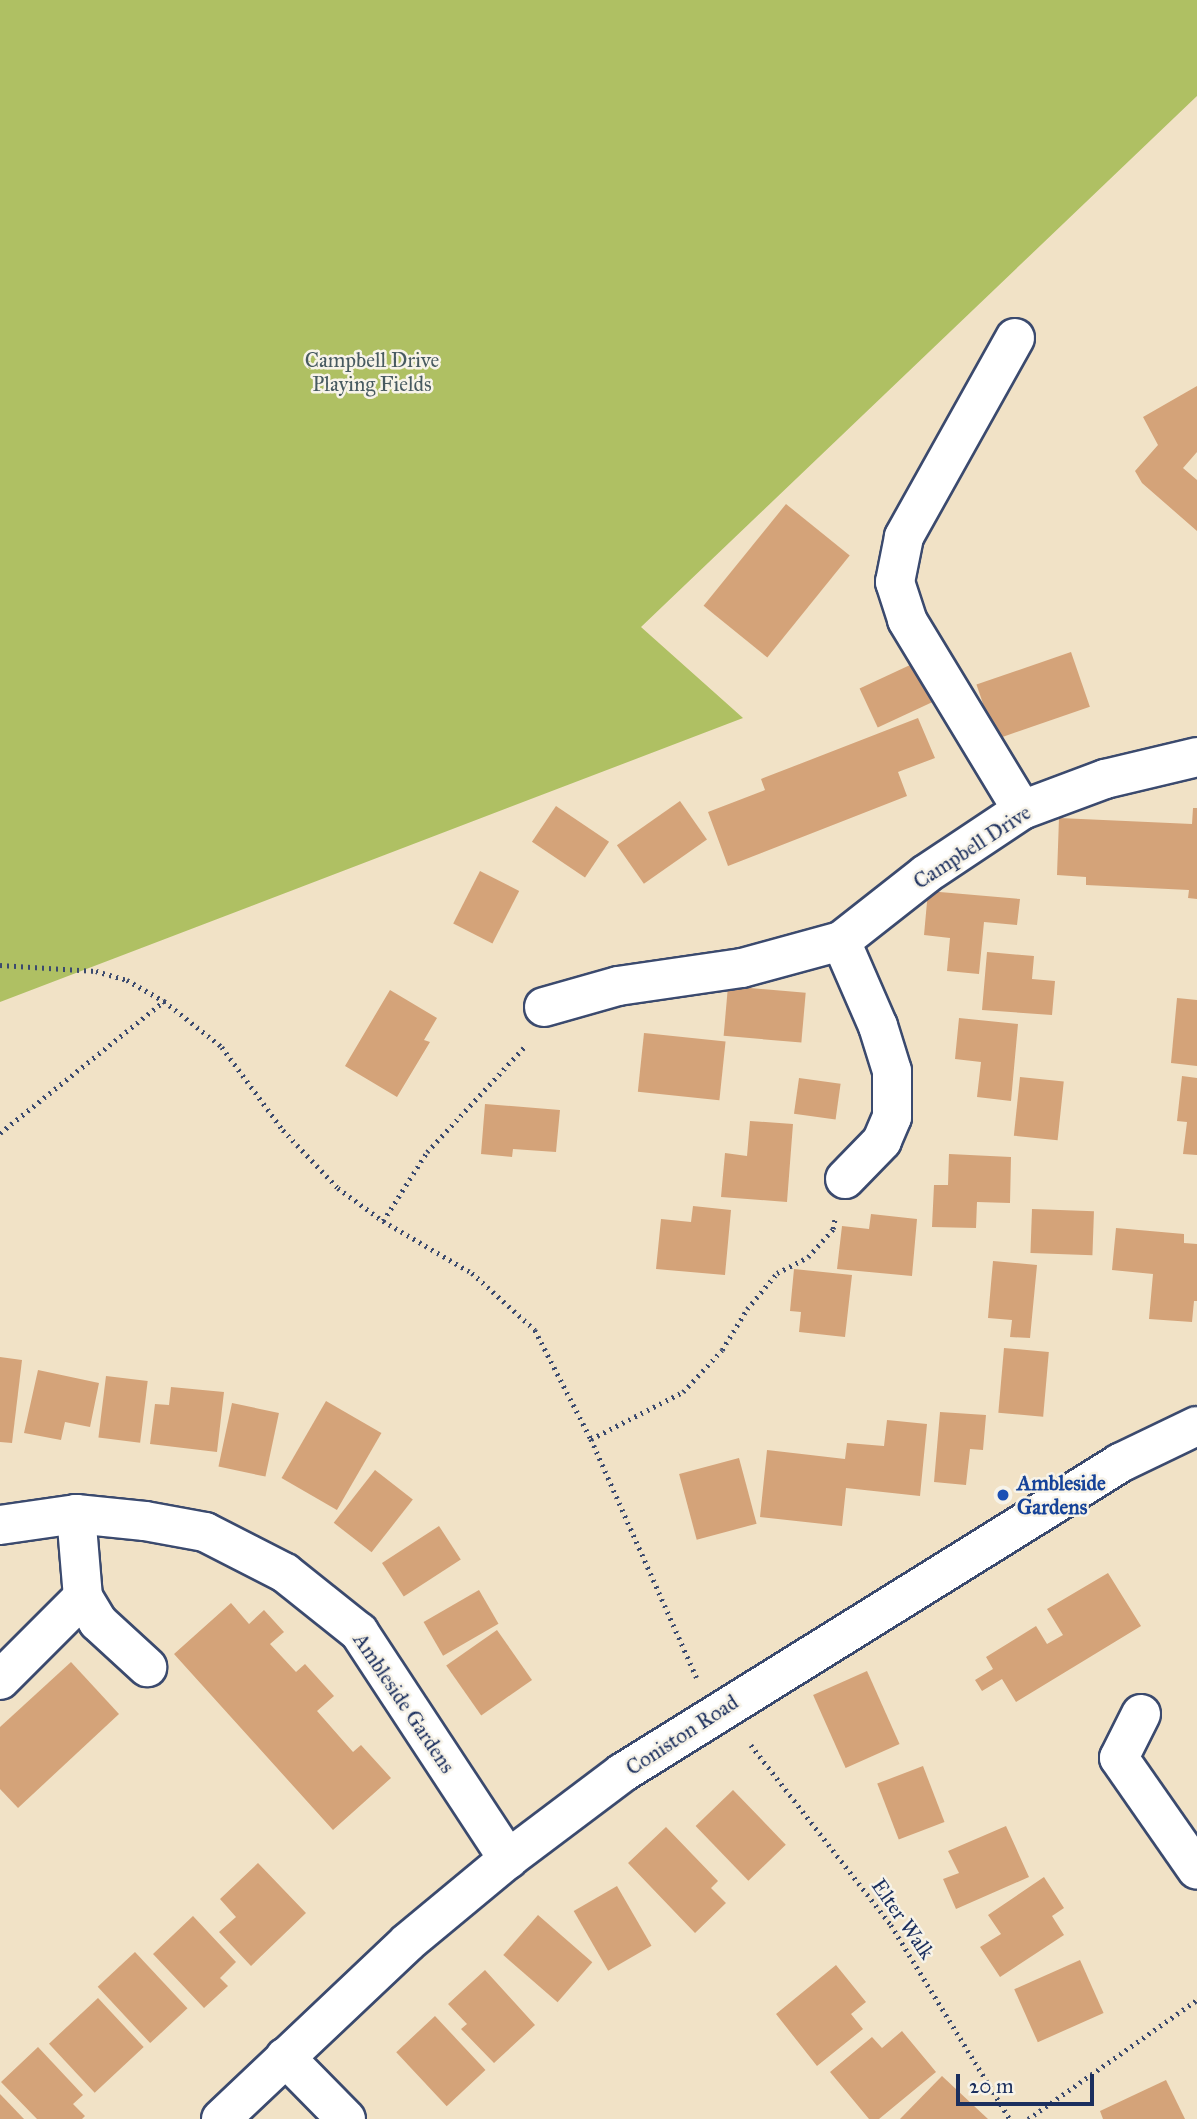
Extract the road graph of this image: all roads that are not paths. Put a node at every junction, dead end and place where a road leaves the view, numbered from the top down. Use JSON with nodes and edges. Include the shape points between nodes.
{"nodes":[{"id":1,"x":1015,"y":338,"type":"dead end"},
{"id":2,"x":1197,"y":757,"type":"edge"},
{"id":3,"x":1022,"y":810,"type":"junction"},
{"id":4,"x":841,"y":942,"type":"junction"},
{"id":5,"x":544,"y":1007,"type":"road end"},
{"id":6,"x":845,"y":1179,"type":"road end"},
{"id":7,"x":1197,"y":1426,"type":"edge"},
{"id":8,"x":76,"y":1514,"type":"junction"},
{"id":9,"x":0,"y":1525,"type":"edge"},
{"id":10,"x":83,"y":1597,"type":"junction"},
{"id":11,"x":147,"y":1667,"type":"dead end"},
{"id":12,"x":0,"y":1679,"type":"edge"},
{"id":13,"x":1141,"y":1714,"type":"dead end"},
{"id":14,"x":508,"y":1859,"type":"junction"},
{"id":15,"x":1197,"y":1870,"type":"edge"},
{"id":16,"x":285,"y":2057,"type":"junction"},
{"id":17,"x":221,"y":2119,"type":"edge"},
{"id":18,"x":346,"y":2119,"type":"edge"}],
"edges":[{"from":1,"to":3,"type":"street","via":[[904,537],[895,582],[907,620]]},
{"from":2,"to":3,"type":"street","name":"Campbell Drive","via":[[1105,779]]},
{"from":3,"to":4,"type":"street","name":"Campbell Drive","via":[[926,874]]},
{"from":4,"to":5,"type":"street","name":"Campbell Drive","via":[[742,968],[618,986]]},
{"from":4,"to":6,"type":"street","via":[[878,1026],[892,1071],[891,1117],[882,1141]]},
{"from":7,"to":14,"type":"street","name":"Coniston Road","via":[[1120,1463],[721,1708],[622,1773]]},
{"from":8,"to":9,"type":"street","name":"Ambleside Gardens"},
{"from":8,"to":10,"type":"street"},
{"from":8,"to":14,"type":"street","name":"Ambleside Gardens","via":[[205,1532],[285,1573],[359,1632]]},
{"from":10,"to":11,"type":"street","via":[[98,1622]]},
{"from":10,"to":12,"type":"street"},
{"from":13,"to":15,"type":"street","via":[[1119,1758]]},
{"from":14,"to":16,"type":"street","name":"Coniston Road","via":[[408,1942]]},
{"from":16,"to":17,"type":"street","name":"Coniston Road"},
{"from":16,"to":18,"type":"street"}]}
